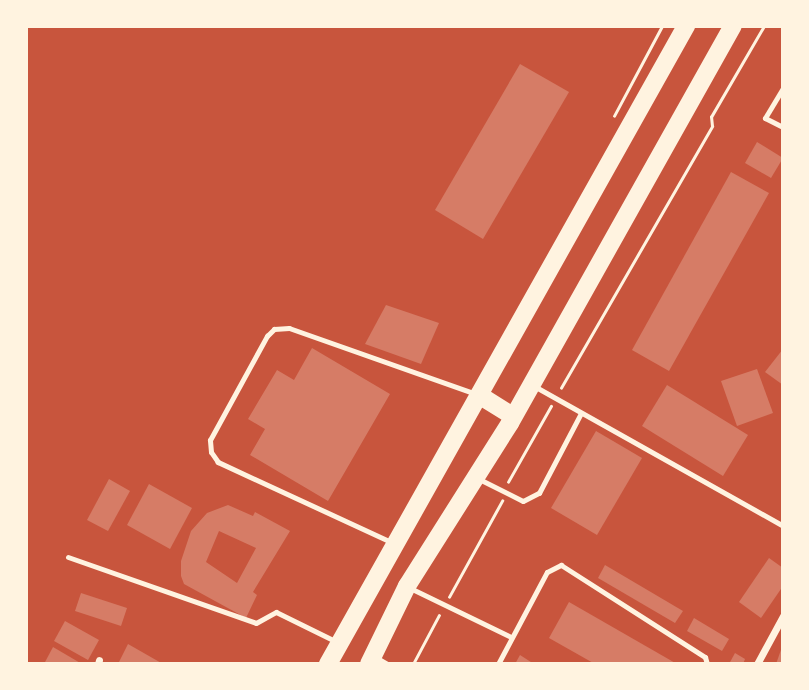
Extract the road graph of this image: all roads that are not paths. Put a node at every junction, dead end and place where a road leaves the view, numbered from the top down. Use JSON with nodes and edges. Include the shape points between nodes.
{"nodes":[{"id":1,"x":686,"y":26,"type":"edge"},
{"id":2,"x":733,"y":26,"type":"edge"},
{"id":3,"x":783,"y":88,"type":"edge"},
{"id":4,"x":783,"y":127,"type":"edge"},
{"id":5,"x":531,"y":384,"type":"junction"},
{"id":6,"x":479,"y":395,"type":"junction"},
{"id":7,"x":581,"y":412,"type":"junction"},
{"id":8,"x":513,"y":416,"type":"junction"},
{"id":9,"x":477,"y":478,"type":"junction"},
{"id":10,"x":783,"y":526,"type":"edge"},
{"id":11,"x":394,"y":543,"type":"junction"},
{"id":12,"x":68,"y":557,"type":"dead end"},
{"id":13,"x":407,"y":586,"type":"junction"},
{"id":14,"x":783,"y":616,"type":"edge"},
{"id":15,"x":511,"y":637,"type":"junction"},
{"id":16,"x":340,"y":643,"type":"junction"},
{"id":17,"x":376,"y":661,"type":"edge"},
{"id":18,"x":328,"y":664,"type":"edge"},
{"id":19,"x":498,"y":664,"type":"edge"},
{"id":20,"x":707,"y":664,"type":"edge"},
{"id":21,"x":757,"y":664,"type":"edge"}],
"edges":[{"from":1,"to":6,"type":"highway"},
{"from":2,"to":5,"type":"highway"},
{"from":3,"to":4,"type":"lane","via":[[765,118]]},
{"from":5,"to":7,"type":"lane"},
{"from":5,"to":8,"type":"highway"},
{"from":6,"to":8,"type":"highway"},
{"from":6,"to":11,"type":"highway"},
{"from":6,"to":11,"type":"lane","via":[[289,328],[274,328],[267,336],[210,440],[211,452],[218,462]]},
{"from":7,"to":9,"type":"lane","via":[[539,494],[523,501]]},
{"from":7,"to":10,"type":"lane"},
{"from":8,"to":9,"type":"highway"},
{"from":9,"to":13,"type":"highway"},
{"from":11,"to":16,"type":"highway"},
{"from":12,"to":16,"type":"lane","via":[[256,623],[276,612]]},
{"from":13,"to":15,"type":"lane"},
{"from":13,"to":17,"type":"highway"},
{"from":14,"to":21,"type":"street"},
{"from":15,"to":19,"type":"lane"},
{"from":15,"to":20,"type":"lane","via":[[547,572],[561,565],[705,657]]},
{"from":16,"to":18,"type":"highway"}]}
